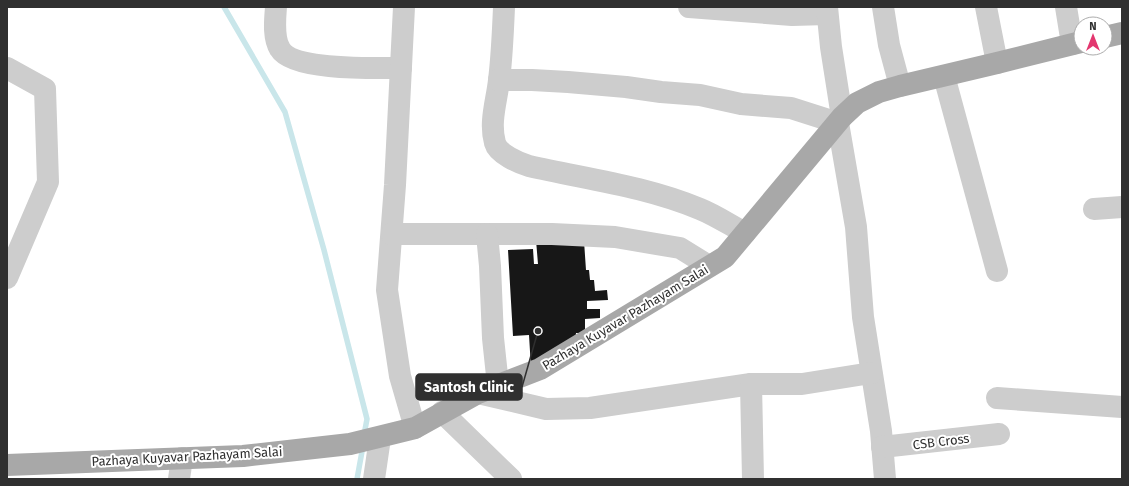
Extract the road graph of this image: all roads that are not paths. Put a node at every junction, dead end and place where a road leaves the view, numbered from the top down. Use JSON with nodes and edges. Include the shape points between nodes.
{"nodes":[{"id":1,"x":276,"y":7,"type":"edge"},
{"id":2,"x":404,"y":7,"type":"edge"},
{"id":3,"x":504,"y":7,"type":"edge"},
{"id":4,"x":690,"y":7,"type":"edge"},
{"id":5,"x":883,"y":7,"type":"edge"},
{"id":6,"x":986,"y":7,"type":"edge"},
{"id":7,"x":1066,"y":7,"type":"edge"},
{"id":8,"x":827,"y":10,"type":"edge"},
{"id":9,"x":1073,"y":30,"type":"edge"},
{"id":10,"x":1073,"y":44,"type":"edge"},
{"id":11,"x":997,"y":64,"type":"junction"},
{"id":12,"x":7,"y":68,"type":"edge"},
{"id":13,"x":401,"y":68,"type":"junction"},
{"id":14,"x":944,"y":76,"type":"junction"},
{"id":15,"x":499,"y":80,"type":"junction"},
{"id":16,"x":900,"y":86,"type":"junction"},
{"id":17,"x":840,"y":120,"type":"junction"},
{"id":18,"x":1122,"y":207,"type":"edge"},
{"id":19,"x":1094,"y":209,"type":"dead end"},
{"id":20,"x":745,"y":233,"type":"junction"},
{"id":21,"x":392,"y":234,"type":"junction"},
{"id":22,"x":487,"y":234,"type":"junction"},
{"id":23,"x":709,"y":266,"type":"junction"},
{"id":24,"x":997,"y":271,"type":"dead end"},
{"id":25,"x":7,"y":278,"type":"edge"},
{"id":26,"x":871,"y":373,"type":"junction"},
{"id":27,"x":751,"y":384,"type":"junction"},
{"id":28,"x":498,"y":385,"type":"junction"},
{"id":29,"x":478,"y":393,"type":"junction"},
{"id":30,"x":997,"y":398,"type":"dead end"},
{"id":31,"x":1122,"y":407,"type":"edge"},
{"id":32,"x":442,"y":412,"type":"junction"},
{"id":33,"x":415,"y":428,"type":"junction"},
{"id":34,"x":999,"y":434,"type":"dead end"},
{"id":35,"x":380,"y":438,"type":"junction"},
{"id":36,"x":882,"y":448,"type":"junction"},
{"id":37,"x":7,"y":465,"type":"edge"},
{"id":38,"x":181,"y":469,"type":"edge"},
{"id":39,"x":374,"y":479,"type":"edge"},
{"id":40,"x":511,"y":479,"type":"edge"},
{"id":41,"x":753,"y":479,"type":"edge"},
{"id":42,"x":885,"y":479,"type":"edge"}],
"edges":[{"from":1,"to":13,"type":"street","via":[[275,32],[280,50],[288,56],[302,62],[343,68]]},
{"from":2,"to":13,"type":"street"},
{"from":3,"to":15,"type":"street"},
{"from":4,"to":8,"type":"street","via":[[792,14]]},
{"from":5,"to":16,"type":"street","via":[[889,45]]},
{"from":6,"to":11,"type":"street"},
{"from":7,"to":9,"type":"street"},
{"from":8,"to":17,"type":"street"},
{"from":10,"to":11,"type":"main road","name":"Pazhaya Kuyavar Pazhayam Salai"},
{"from":11,"to":14,"type":"main road","name":"Pazhaya Kuyavar Pazhayam Salai"},
{"from":12,"to":25,"type":"street","via":[[45,89],[48,182]]},
{"from":13,"to":21,"type":"street"},
{"from":14,"to":16,"type":"main road","name":"Pazhaya Kuyavar Pazhayam Salai"},
{"from":14,"to":24,"type":"street"},
{"from":15,"to":17,"type":"street","via":[[568,82],[700,95],[741,104],[791,108]]},
{"from":15,"to":20,"type":"street","via":[[493,127],[496,144],[506,156],[527,165],[650,192],[700,209]]},
{"from":16,"to":17,"type":"main road","name":"Pazhaya Kuyavar Pazhayam Salai","via":[[879,92],[857,103]]},
{"from":17,"to":20,"type":"main road","name":"Pazhaya Kuyavar Pazhayam Salai"},
{"from":17,"to":26,"type":"street","via":[[856,227],[863,317]]},
{"from":18,"to":19,"type":"street"},
{"from":20,"to":23,"type":"main road","name":"Pazhaya Kuyavar Pazhayam Salai","via":[[725,257]]},
{"from":21,"to":22,"type":"street"},
{"from":21,"to":33,"type":"street","via":[[387,290],[400,376]]},
{"from":22,"to":23,"type":"street","via":[[615,237],[680,248]]},
{"from":22,"to":28,"type":"street"},
{"from":23,"to":28,"type":"main road","name":"Pazhaya Kuyavar Pazhayam Salai","via":[[540,369]]},
{"from":26,"to":27,"type":"street","via":[[802,384]]},
{"from":26,"to":36,"type":"street"},
{"from":27,"to":29,"type":"street","via":[[590,408],[546,409]]},
{"from":27,"to":41,"type":"street"},
{"from":28,"to":29,"type":"main road","name":"Pazhaya Kuyavar Pazhayam Salai"},
{"from":29,"to":32,"type":"main road","name":"Pazhaya Kuyavar Pazhayam Salai"},
{"from":30,"to":31,"type":"street"},
{"from":32,"to":33,"type":"main road","name":"Pazhaya Kuyavar Pazhayam Salai"},
{"from":32,"to":40,"type":"street"},
{"from":33,"to":35,"type":"main road","name":"Pazhaya Kuyavar Pazhayam Salai"},
{"from":34,"to":36,"type":"street","name":"CSB Cross"},
{"from":35,"to":38,"type":"main road","name":"Pazhaya Kuyavar Pazhayam Salai","via":[[350,444],[243,456]]},
{"from":35,"to":39,"type":"street"},
{"from":36,"to":42,"type":"street"},
{"from":37,"to":38,"type":"main road","name":"Pazhaya Kuyavar Pazhayam Salai"}]}
